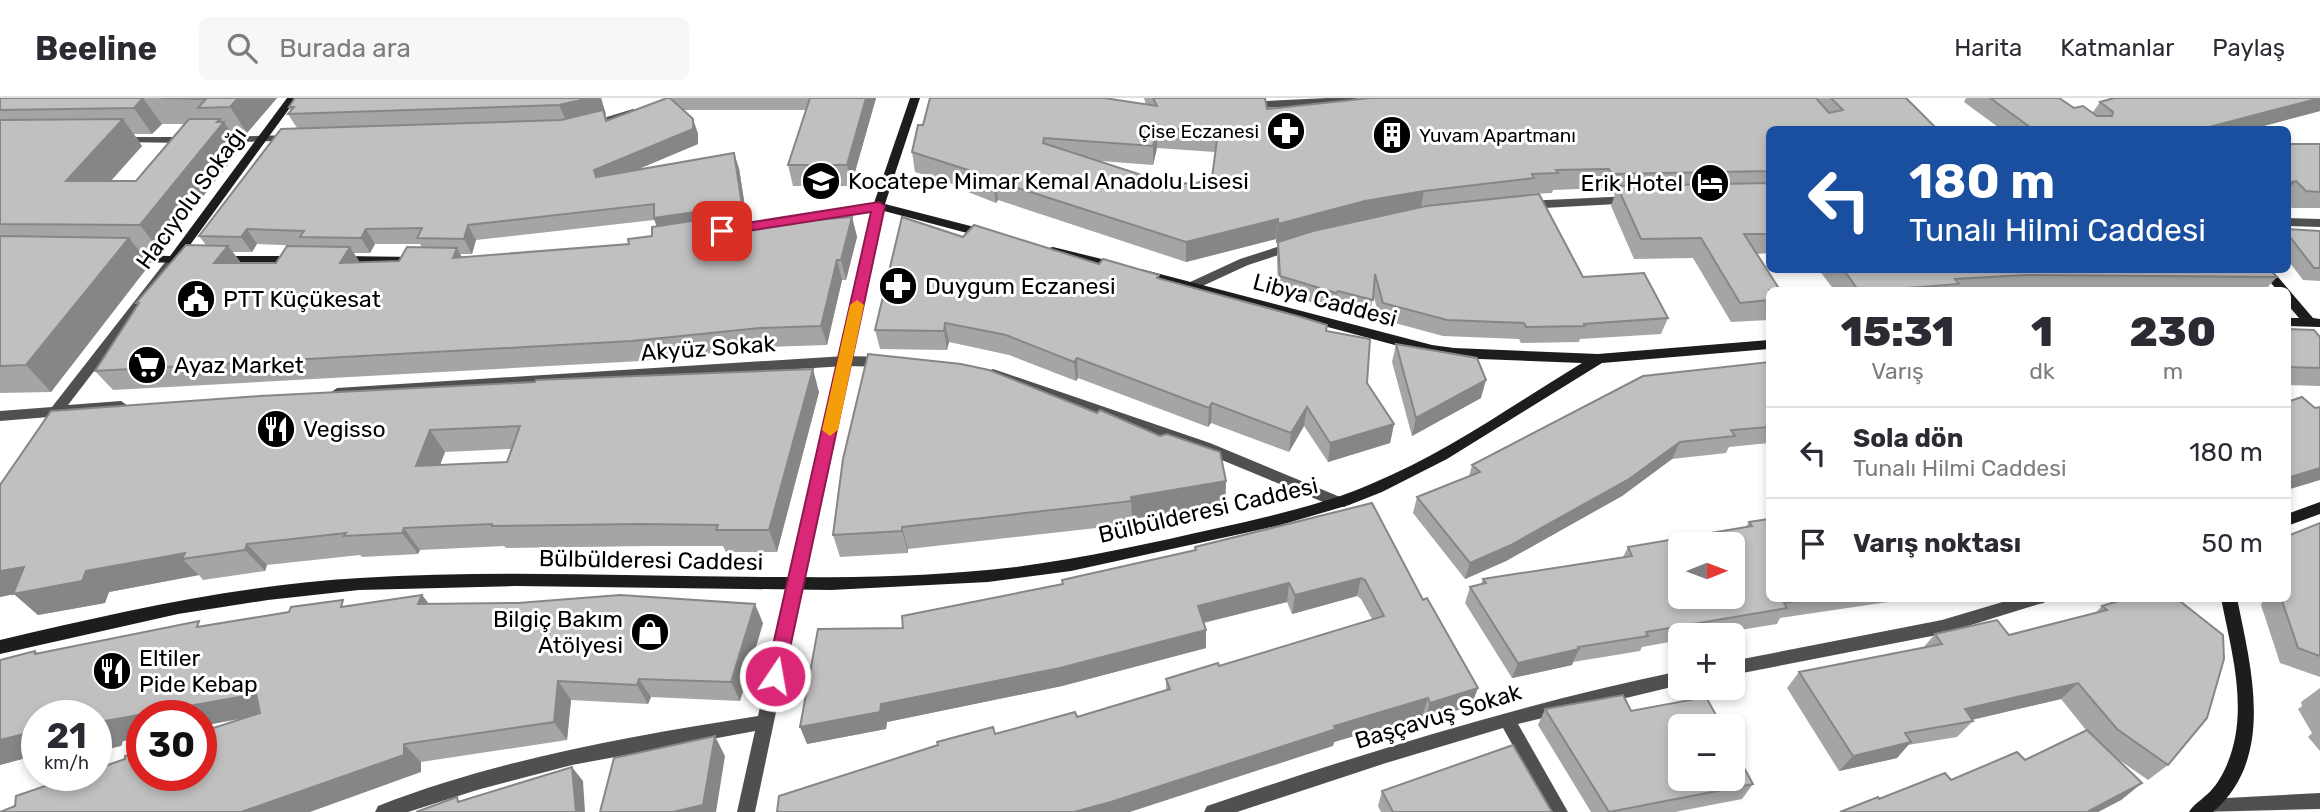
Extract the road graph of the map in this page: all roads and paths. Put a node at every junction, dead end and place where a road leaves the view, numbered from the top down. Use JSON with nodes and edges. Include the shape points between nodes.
{"nodes":[{"id":1,"x":292,"y":98,"type":"edge"},
{"id":2,"x":915,"y":98,"type":"edge"},
{"id":3,"x":1353,"y":98,"type":"edge"},
{"id":4,"x":1234,"y":104,"type":"edge"},
{"id":5,"x":643,"y":109,"type":"edge"},
{"id":6,"x":580,"y":126,"type":"edge"},
{"id":7,"x":302,"y":138,"type":"edge"},
{"id":8,"x":260,"y":139,"type":"junction"},
{"id":9,"x":109,"y":140,"type":"edge"},
{"id":10,"x":1647,"y":199,"type":"edge"},
{"id":11,"x":879,"y":206,"type":"junction"},
{"id":12,"x":1516,"y":206,"type":"edge"},
{"id":13,"x":2291,"y":222,"type":"edge"},
{"id":14,"x":2320,"y":223,"type":"edge"},
{"id":15,"x":737,"y":229,"type":"edge"},
{"id":16,"x":996,"y":236,"type":"edge"},
{"id":17,"x":1310,"y":241,"type":"edge"},
{"id":18,"x":1035,"y":246,"type":"edge"},
{"id":19,"x":120,"y":258,"type":"edge"},
{"id":20,"x":173,"y":260,"type":"junction"},
{"id":21,"x":316,"y":260,"type":"edge"},
{"id":22,"x":330,"y":260,"type":"edge"},
{"id":23,"x":427,"y":261,"type":"edge"},
{"id":24,"x":2269,"y":273,"type":"edge"},
{"id":25,"x":1192,"y":286,"type":"junction"},
{"id":26,"x":2280,"y":287,"type":"edge"},
{"id":27,"x":2291,"y":299,"type":"edge"},
{"id":28,"x":2291,"y":322,"type":"edge"},
{"id":29,"x":2315,"y":323,"type":"edge"},
{"id":30,"x":1766,"y":345,"type":"edge"},
{"id":31,"x":1598,"y":359,"type":"junction"},
{"id":32,"x":845,"y":361,"type":"junction"},
{"id":33,"x":905,"y":362,"type":"edge"},
{"id":34,"x":973,"y":369,"type":"edge"},
{"id":35,"x":319,"y":394,"type":"edge"},
{"id":36,"x":139,"y":405,"type":"edge"},
{"id":37,"x":56,"y":410,"type":"junction"},
{"id":38,"x":0,"y":416,"type":"edge"},
{"id":39,"x":42,"y":430,"type":"edge"},
{"id":40,"x":1340,"y":503,"type":"junction"},
{"id":41,"x":2320,"y":508,"type":"edge"},
{"id":42,"x":2291,"y":519,"type":"edge"},
{"id":43,"x":795,"y":584,"type":"junction"},
{"id":44,"x":2026,"y":602,"type":"edge"},
{"id":45,"x":2230,"y":602,"type":"edge"},
{"id":46,"x":0,"y":647,"type":"edge"},
{"id":47,"x":1745,"y":665,"type":"edge"},
{"id":48,"x":1668,"y":681,"type":"edge"},
{"id":49,"x":1507,"y":719,"type":"junction"},
{"id":50,"x":765,"y":722,"type":"junction"},
{"id":51,"x":2320,"y":801,"type":"edge"},
{"id":52,"x":2203,"y":809,"type":"edge"},
{"id":53,"x":384,"y":812,"type":"edge"},
{"id":54,"x":746,"y":812,"type":"edge"},
{"id":55,"x":1213,"y":812,"type":"edge"},
{"id":56,"x":1559,"y":812,"type":"edge"}],
"edges":[{"from":1,"to":8,"type":"main road","name":"Hacıyolu Sokağı"},
{"from":2,"to":11,"type":"main road"},
{"from":3,"to":4,"type":"street","via":[[1284,105]]},
{"from":5,"to":6,"type":"street"},
{"from":7,"to":8,"type":"street"},
{"from":8,"to":9,"type":"street"},
{"from":8,"to":20,"type":"main road","name":"Hacıyolu Sokağı"},
{"from":10,"to":12,"type":"street"},
{"from":11,"to":15,"type":"main road"},
{"from":11,"to":16,"type":"main road"},
{"from":11,"to":32,"type":"main road"},
{"from":13,"to":14,"type":"street"},
{"from":17,"to":25,"type":"street","via":[[1244,262]]},
{"from":18,"to":25,"type":"main road","name":"Libya Caddesi"},
{"from":19,"to":20,"type":"main road"},
{"from":20,"to":21,"type":"main road"},
{"from":20,"to":37,"type":"street","name":"Hacıyolu Sokağı"},
{"from":22,"to":23,"type":"main road"},
{"from":24,"to":26,"type":"main road"},
{"from":25,"to":31,"type":"main road","name":"Libya Caddesi","via":[[1432,350]]},
{"from":27,"to":29,"type":"main road"},
{"from":28,"to":29,"type":"main road"},
{"from":30,"to":31,"type":"main road","name":"Libya Caddesi"},
{"from":31,"to":40,"type":"main road","name":"Bülbülderesi Caddesi","via":[[1451,449]]},
{"from":32,"to":33,"type":"street","name":"Akyüz Sokak"},
{"from":32,"to":35,"type":"street","name":"Akyüz Sokak"},
{"from":32,"to":43,"type":"main road"},
{"from":34,"to":40,"type":"street","via":[[1205,447]]},
{"from":36,"to":37,"type":"street"},
{"from":37,"to":38,"type":"street"},
{"from":37,"to":39,"type":"street","name":"Hacıyolu Sokağı"},
{"from":40,"to":43,"type":"main road","name":"Bülbülderesi Caddesi","via":[[1061,566],[976,577]]},
{"from":41,"to":42,"type":"main road"},
{"from":43,"to":46,"type":"main road","name":"Bülbülderesi Caddesi","via":[[359,584],[229,598]]},
{"from":43,"to":50,"type":"street"},
{"from":44,"to":47,"type":"street","via":[[1942,627]]},
{"from":45,"to":52,"type":"main road","via":[[2244,673],[2246,740],[2224,788]]},
{"from":48,"to":49,"type":"street","name":"Başçavuş Sokak"},
{"from":49,"to":55,"type":"street","name":"Başçavuş Sokak"},
{"from":49,"to":56,"type":"street"},
{"from":50,"to":53,"type":"street","via":[[587,754]]},
{"from":50,"to":54,"type":"street"},
{"from":51,"to":52,"type":"street"}]}
